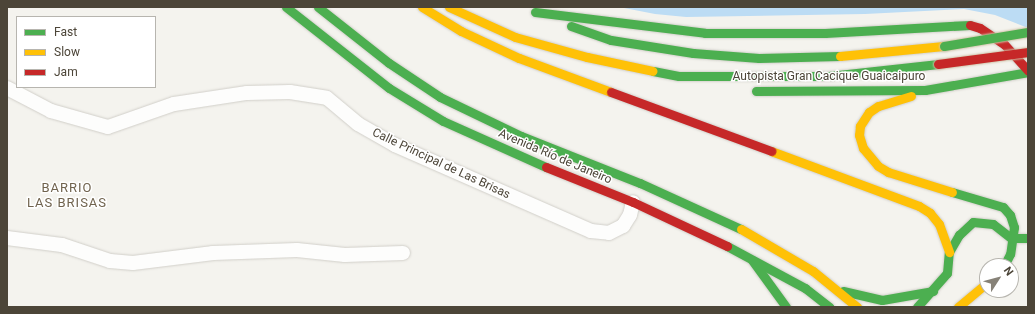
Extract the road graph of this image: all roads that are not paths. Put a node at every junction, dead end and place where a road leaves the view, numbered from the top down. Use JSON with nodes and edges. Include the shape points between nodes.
{"nodes":[{"id":1,"x":286,"y":7,"type":"edge"},
{"id":2,"x":318,"y":7,"type":"edge"},
{"id":3,"x":422,"y":7,"type":"edge"},
{"id":4,"x":449,"y":7,"type":"edge"},
{"id":5,"x":523,"y":7,"type":"edge"},
{"id":6,"x":535,"y":12,"type":"junction"},
{"id":7,"x":1028,"y":32,"type":"edge"},
{"id":8,"x":1028,"y":52,"type":"edge"},
{"id":9,"x":1028,"y":71,"type":"edge"},
{"id":10,"x":679,"y":76,"type":"junction"},
{"id":11,"x":704,"y":86,"type":"dead end"},
{"id":12,"x":7,"y":88,"type":"edge"},
{"id":13,"x":746,"y":90,"type":"dead end"},
{"id":14,"x":925,"y":90,"type":"junction"},
{"id":15,"x":632,"y":202,"type":"junction"},
{"id":16,"x":7,"y":238,"type":"edge"},
{"id":17,"x":1011,"y":238,"type":"junction"},
{"id":18,"x":1028,"y":238,"type":"edge"},
{"id":19,"x":1028,"y":245,"type":"edge"},
{"id":20,"x":949,"y":252,"type":"junction"},
{"id":21,"x":403,"y":253,"type":"dead end"},
{"id":22,"x":748,"y":256,"type":"junction"},
{"id":23,"x":1008,"y":258,"type":"edge"},
{"id":24,"x":1014,"y":258,"type":"edge"},
{"id":25,"x":836,"y":288,"type":"junction"},
{"id":26,"x":979,"y":290,"type":"edge"},
{"id":27,"x":933,"y":291,"type":"junction"},
{"id":28,"x":968,"y":299,"type":"junction"},
{"id":29,"x":786,"y":307,"type":"edge"},
{"id":30,"x":829,"y":307,"type":"edge"},
{"id":31,"x":857,"y":307,"type":"edge"},
{"id":32,"x":917,"y":307,"type":"edge"},
{"id":33,"x":958,"y":307,"type":"edge"},
{"id":34,"x":961,"y":307,"type":"edge"}],
"edges":[{"from":1,"to":15,"type":"main road","name":"Avenida Río de Janeiro","via":[[389,88],[443,121],[518,156]]},
{"from":2,"to":25,"type":"main road","name":"Avenida Río de Janeiro","via":[[389,62],[440,97],[546,147],[706,211],[774,246]]},
{"from":3,"to":20,"type":"main road","via":[[461,31],[519,58],[919,206],[930,213],[939,224]]},
{"from":4,"to":10,"type":"main road","name":"Autopista Gran Cacique Guaicaipuro","via":[[515,37],[587,57]]},
{"from":5,"to":6,"type":"main road","name":"Autopista Gran Cacique Guaicaipuro"},
{"from":6,"to":7,"type":"main road","name":"Autopista Gran Cacique Guaicaipuro","bridge":true,"via":[[611,40],[693,53],[759,58],[825,57],[944,46]]},
{"from":6,"to":9,"type":"main road","via":[[705,33],[825,33],[965,24],[980,28],[1004,44]]},
{"from":8,"to":10,"type":"main road","name":"Autopista Gran Cacique Guaicaipuro","bridge":true,"via":[[829,76]]},
{"from":9,"to":14,"type":"main road","name":"Autopista Gran Cacique Guaicaipuro"},
{"from":10,"to":11,"type":"main road","name":"Autopista Gran Cacique Guaicaipuro"},
{"from":12,"to":15,"type":"street","name":"Calle Principal de Las Brisas","via":[[51,111],[108,127],[174,104],[247,93],[290,92],[327,98],[358,124],[395,145],[591,231],[609,233],[623,226]]},
{"from":13,"to":14,"type":"main road","name":"Autopista Gran Cacique Guaicaipuro"},
{"from":14,"to":17,"type":"main road","via":[[908,98],[878,106],[869,112],[860,126],[859,135],[863,148],[878,166],[888,172],[1003,207],[1013,220]]},
{"from":15,"to":22,"type":"main road","name":"Avenida Río de Janeiro"},
{"from":16,"to":21,"type":"street","via":[[62,245],[110,261],[133,263],[213,253],[297,250],[344,255]]},
{"from":17,"to":18,"type":"main road"},
{"from":17,"to":20,"type":"main road","via":[[993,224],[973,222],[959,235]]},
{"from":17,"to":23,"type":"main road"},
{"from":19,"to":24,"type":"main road"},
{"from":20,"to":27,"type":"main road","via":[[947,272]]},
{"from":22,"to":29,"type":"main road"},
{"from":22,"to":30,"type":"main road","name":"Avenida Río de Janeiro","via":[[805,288]]},
{"from":25,"to":27,"type":"main road","via":[[855,296],[882,300]]},
{"from":25,"to":31,"type":"main road","name":"Avenida Río de Janeiro"},
{"from":26,"to":28,"type":"main road"},
{"from":27,"to":32,"type":"main road"},
{"from":28,"to":33,"type":"main road"},
{"from":28,"to":34,"type":"main road"}]}
